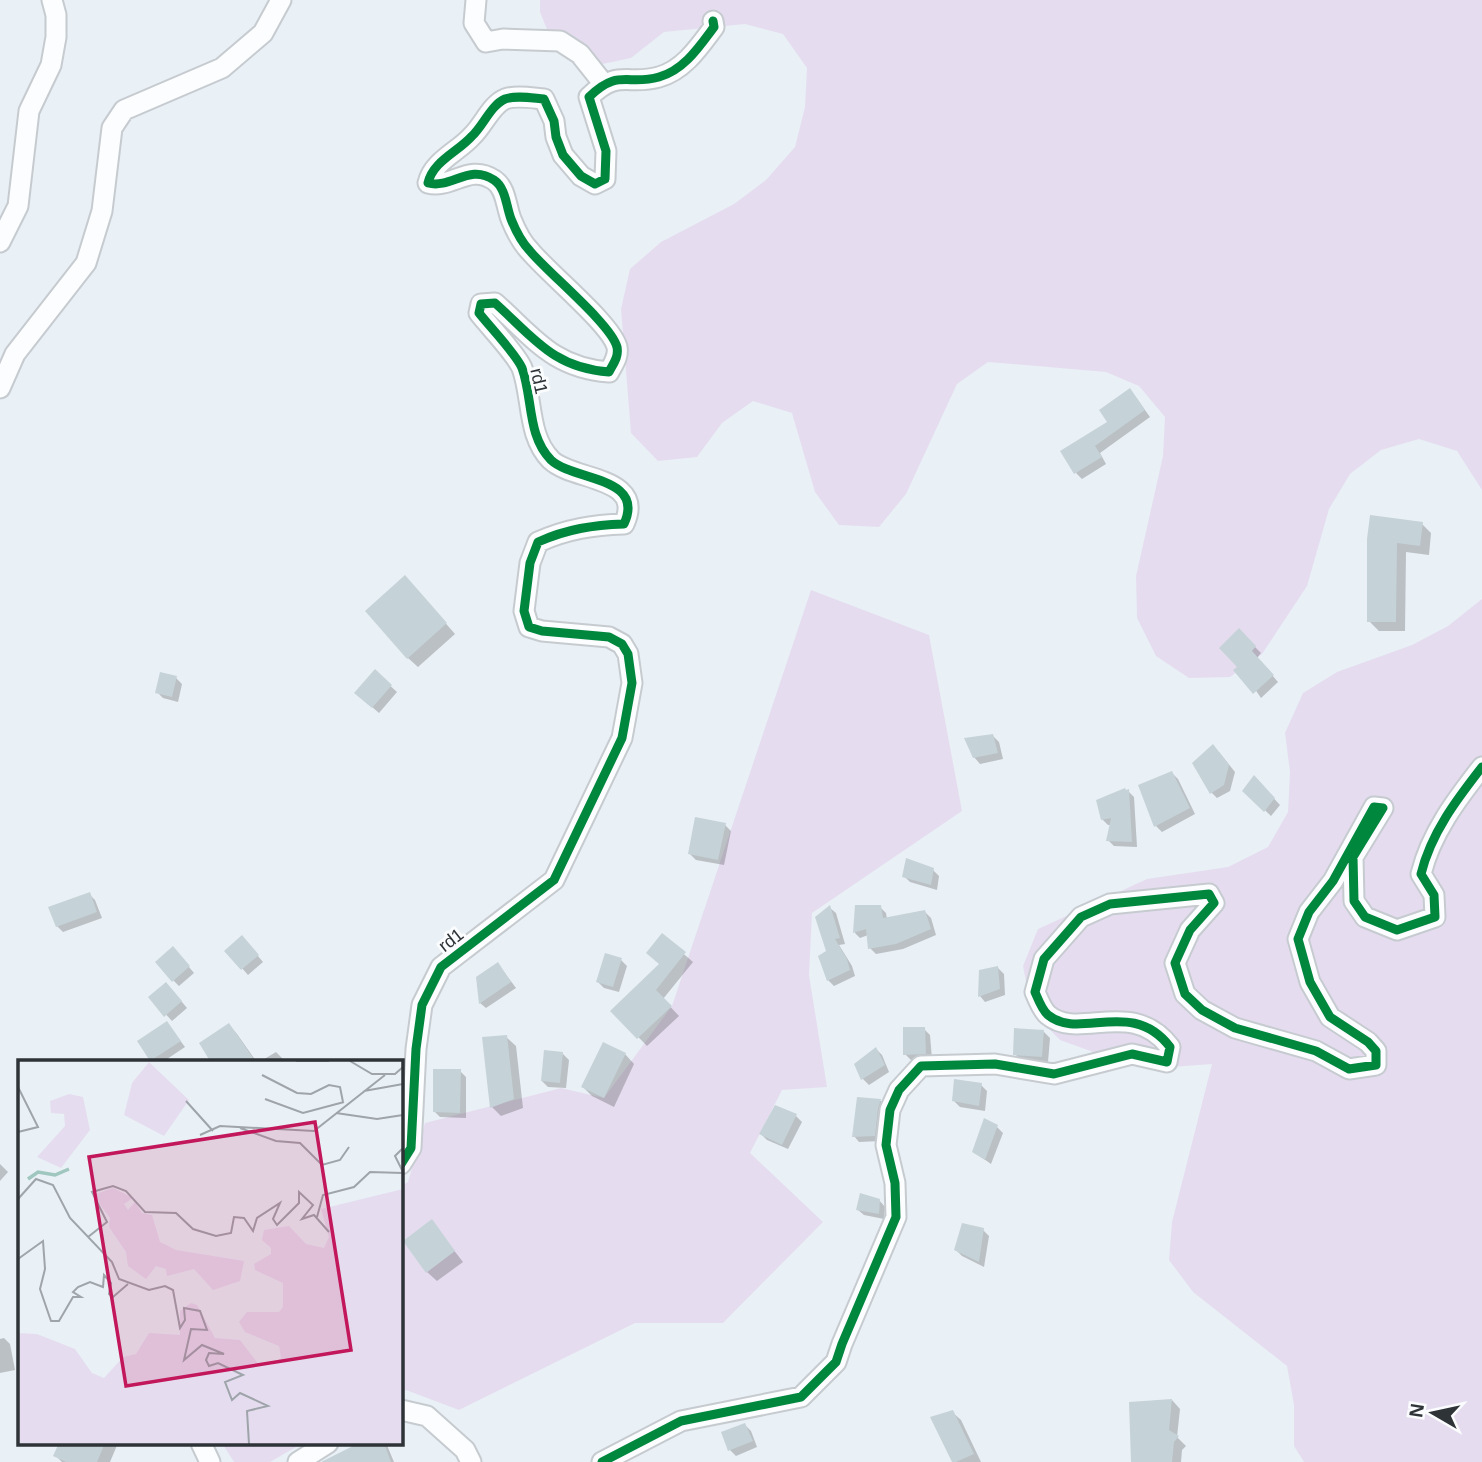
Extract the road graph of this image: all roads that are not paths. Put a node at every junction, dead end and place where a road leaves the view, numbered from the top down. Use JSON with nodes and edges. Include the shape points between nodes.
{"nodes":[{"id":1,"x":52,"y":0,"type":"edge"},
{"id":2,"x":281,"y":0,"type":"edge"},
{"id":3,"x":476,"y":0,"type":"edge"},
{"id":4,"x":713,"y":21,"type":"dead end"},
{"id":5,"x":603,"y":83,"type":"junction"},
{"id":6,"x":0,"y":242,"type":"edge"},
{"id":7,"x":0,"y":388,"type":"edge"},
{"id":8,"x":1482,"y":767,"type":"edge"},
{"id":9,"x":402,"y":1162,"type":"edge"},
{"id":10,"x":402,"y":1410,"type":"edge"},
{"id":11,"x":201,"y":1444,"type":"edge"},
{"id":12,"x":326,"y":1444,"type":"edge"},
{"id":13,"x":210,"y":1462,"type":"edge"},
{"id":14,"x":298,"y":1462,"type":"edge"},
{"id":15,"x":471,"y":1462,"type":"edge"},
{"id":16,"x":602,"y":1462,"type":"edge"}],
"edges":[{"from":1,"to":6,"type":"street","via":[[56,37],[51,65],[29,111],[18,206]]},
{"from":2,"to":7,"type":"street","via":[[263,33],[222,68],[124,110],[117,118],[102,211],[86,263],[15,355]]},
{"from":3,"to":5,"type":"street","via":[[474,23],[486,42],[560,41],[580,54]]},
{"from":4,"to":5,"type":"street","via":[[714,27],[678,68],[658,77]]},
{"from":5,"to":9,"type":"street","name":"rd1","via":[[589,97],[606,151],[605,179],[595,184],[581,176],[564,155],[544,99],[526,97],[505,99],[472,137],[430,173],[428,183],[439,186],[471,174],[485,175],[500,185],[511,221],[527,248],[617,346],[617,358],[608,372],[570,365],[532,339],[495,303],[481,304],[479,313],[522,367],[529,413],[552,461],[620,490],[628,501],[624,524],[562,531],[538,542],[530,563],[524,611],[530,627],[609,637],[622,644],[632,683],[622,738],[554,880],[441,967],[422,1005],[411,1148]]},
{"from":8,"to":16,"type":"street","via":[[1453,804],[1426,855],[1421,874],[1434,895],[1436,916],[1397,930],[1365,918],[1354,901],[1353,857],[1383,808],[1374,807],[1333,881],[1308,912],[1298,939],[1310,982],[1330,1017],[1368,1042],[1376,1051],[1376,1065],[1349,1069],[1316,1051],[1235,1028],[1202,1010],[1185,994],[1175,962],[1190,930],[1214,903],[1209,894],[1110,904],[1081,917],[1044,959],[1035,992],[1046,1014],[1063,1024],[1126,1020],[1161,1034],[1170,1047],[1167,1062],[1132,1054],[1054,1074],[995,1064],[921,1066],[899,1090],[890,1110],[887,1145],[896,1217],[836,1362],[801,1397],[681,1421]]},
{"from":10,"to":15,"type":"street","via":[[427,1416],[465,1450]]},
{"from":11,"to":13,"type":"street"},
{"from":12,"to":14,"type":"street"}]}
